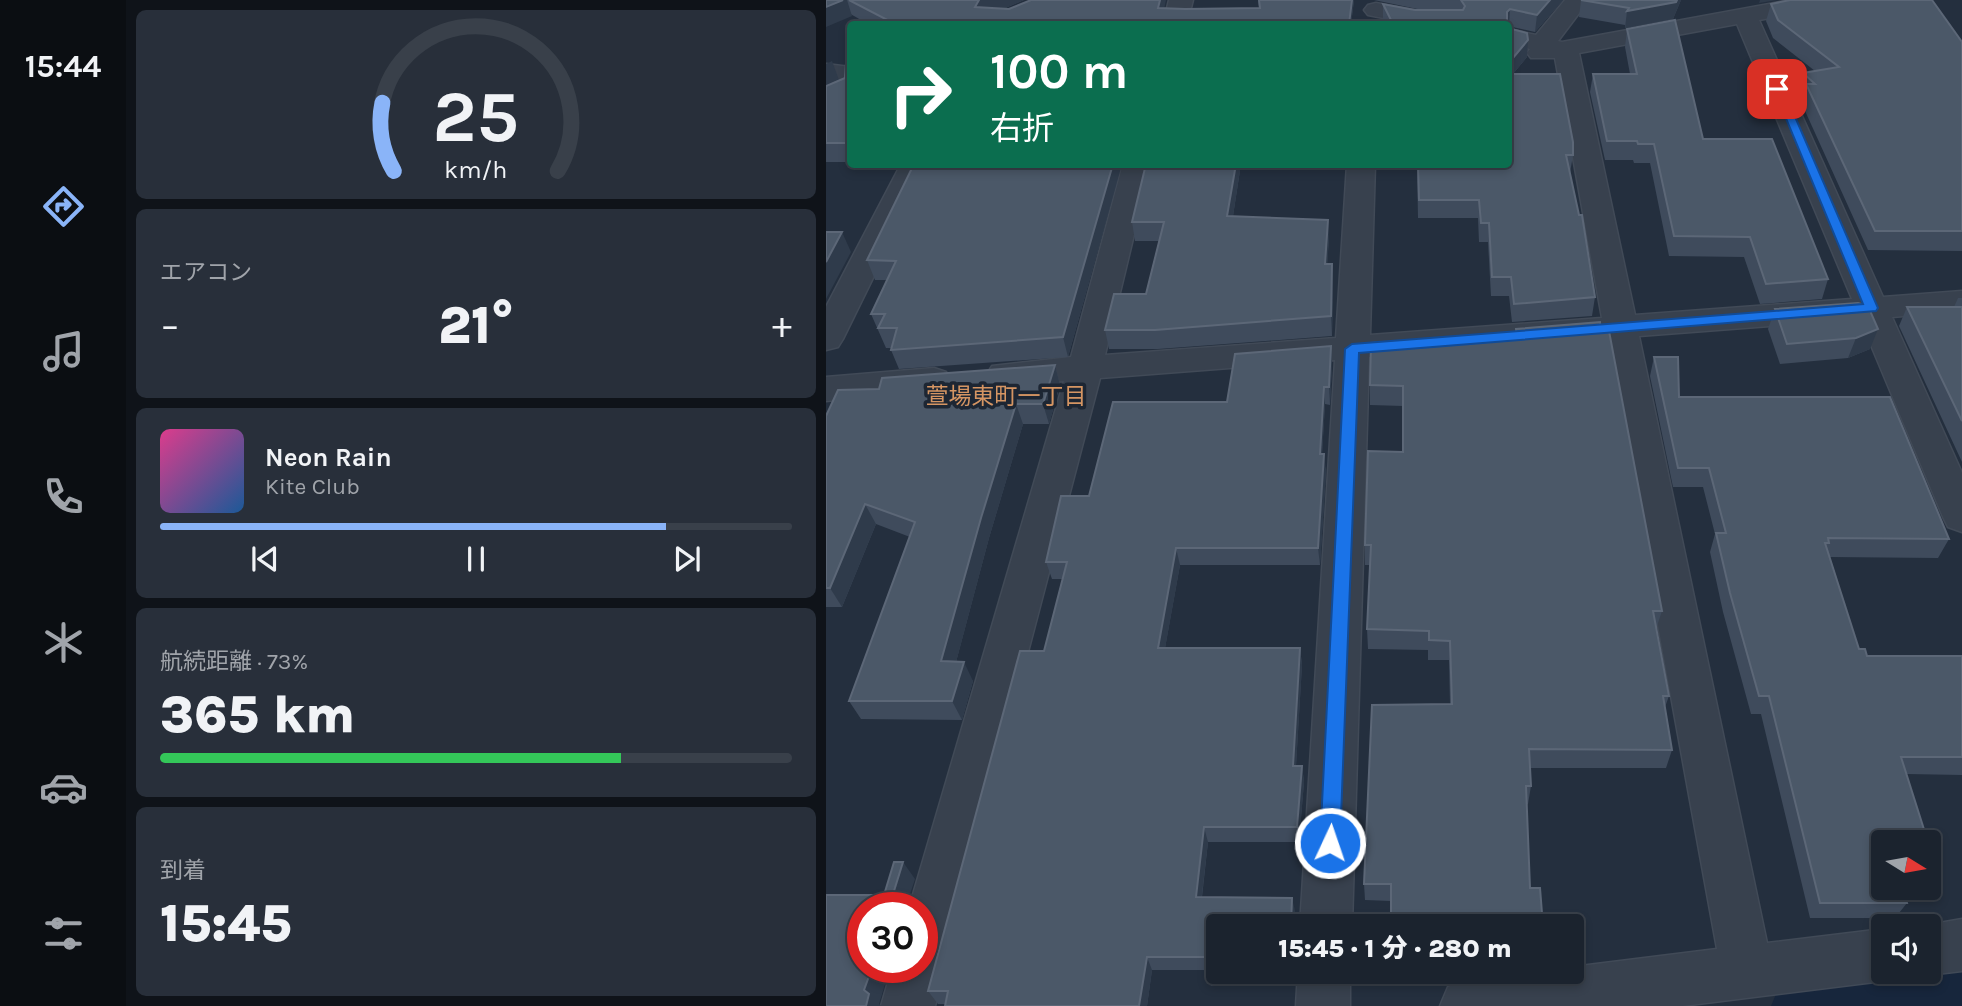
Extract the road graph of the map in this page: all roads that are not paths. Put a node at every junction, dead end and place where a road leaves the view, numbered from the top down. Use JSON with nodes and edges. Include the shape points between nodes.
{"nodes":[{"id":1,"x":1181,"y":0,"type":"edge"},
{"id":2,"x":1577,"y":0,"type":"edge"},
{"id":3,"x":1830,"y":0,"type":"edge"},
{"id":4,"x":1796,"y":3,"type":"edge"},
{"id":5,"x":1377,"y":11,"type":"edge"},
{"id":6,"x":1746,"y":17,"type":"junction"},
{"id":7,"x":1176,"y":21,"type":"edge"},
{"id":8,"x":1433,"y":21,"type":"edge"},
{"id":9,"x":1512,"y":37,"type":"edge"},
{"id":10,"x":1554,"y":47,"type":"junction"},
{"id":11,"x":1512,"y":57,"type":"edge"},
{"id":12,"x":826,"y":72,"type":"edge"},
{"id":13,"x":847,"y":75,"type":"edge"},
{"id":14,"x":847,"y":87,"type":"edge"},
{"id":15,"x":826,"y":96,"type":"edge"},
{"id":16,"x":913,"y":168,"type":"edge"},
{"id":17,"x":1137,"y":168,"type":"edge"},
{"id":18,"x":1361,"y":168,"type":"edge"},
{"id":19,"x":839,"y":240,"type":"edge"},
{"id":20,"x":876,"y":241,"type":"junction"},
{"id":21,"x":1962,"y":301,"type":"edge"},
{"id":22,"x":1871,"y":308,"type":"junction"},
{"id":23,"x":1621,"y":326,"type":"junction"},
{"id":24,"x":826,"y":340,"type":"edge"},
{"id":25,"x":1352,"y":349,"type":"junction"},
{"id":26,"x":1085,"y":368,"type":"junction"},
{"id":27,"x":826,"y":389,"type":"edge"},
{"id":28,"x":1962,"y":517,"type":"edge"},
{"id":29,"x":938,"y":896,"type":"edge"},
{"id":30,"x":1327,"y":914,"type":"edge"},
{"id":31,"x":1962,"y":945,"type":"edge"},
{"id":32,"x":1941,"y":947,"type":"edge"},
{"id":33,"x":1871,"y":956,"type":"edge"},
{"id":34,"x":1746,"y":972,"type":"junction"},
{"id":35,"x":914,"y":983,"type":"edge"},
{"id":36,"x":1323,"y":984,"type":"edge"},
{"id":37,"x":908,"y":1006,"type":"edge"},
{"id":38,"x":1322,"y":1006,"type":"edge"},
{"id":39,"x":1467,"y":1006,"type":"edge"}],
"edges":[{"from":1,"to":7,"type":"street"},
{"from":2,"to":10,"type":"street"},
{"from":3,"to":4,"type":"street"},
{"from":4,"to":6,"type":"street"},
{"from":5,"to":8,"type":"street"},
{"from":6,"to":10,"type":"street"},
{"from":6,"to":22,"type":"street"},
{"from":9,"to":10,"type":"street"},
{"from":10,"to":11,"type":"street"},
{"from":10,"to":23,"type":"street"},
{"from":12,"to":13,"type":"street"},
{"from":14,"to":15,"type":"street"},
{"from":16,"to":20,"type":"street"},
{"from":17,"to":26,"type":"street"},
{"from":18,"to":25,"type":"street"},
{"from":19,"to":20,"type":"street"},
{"from":20,"to":24,"type":"street"},
{"from":21,"to":22,"type":"street"},
{"from":22,"to":23,"type":"street"},
{"from":22,"to":28,"type":"street"},
{"from":23,"to":25,"type":"street"},
{"from":23,"to":34,"type":"street"},
{"from":25,"to":26,"type":"street"},
{"from":25,"to":30,"type":"street"},
{"from":26,"to":27,"type":"street"},
{"from":26,"to":29,"type":"street"},
{"from":31,"to":32,"type":"street"},
{"from":33,"to":34,"type":"street"},
{"from":34,"to":39,"type":"street"},
{"from":35,"to":37,"type":"street"},
{"from":36,"to":38,"type":"street"}]}
